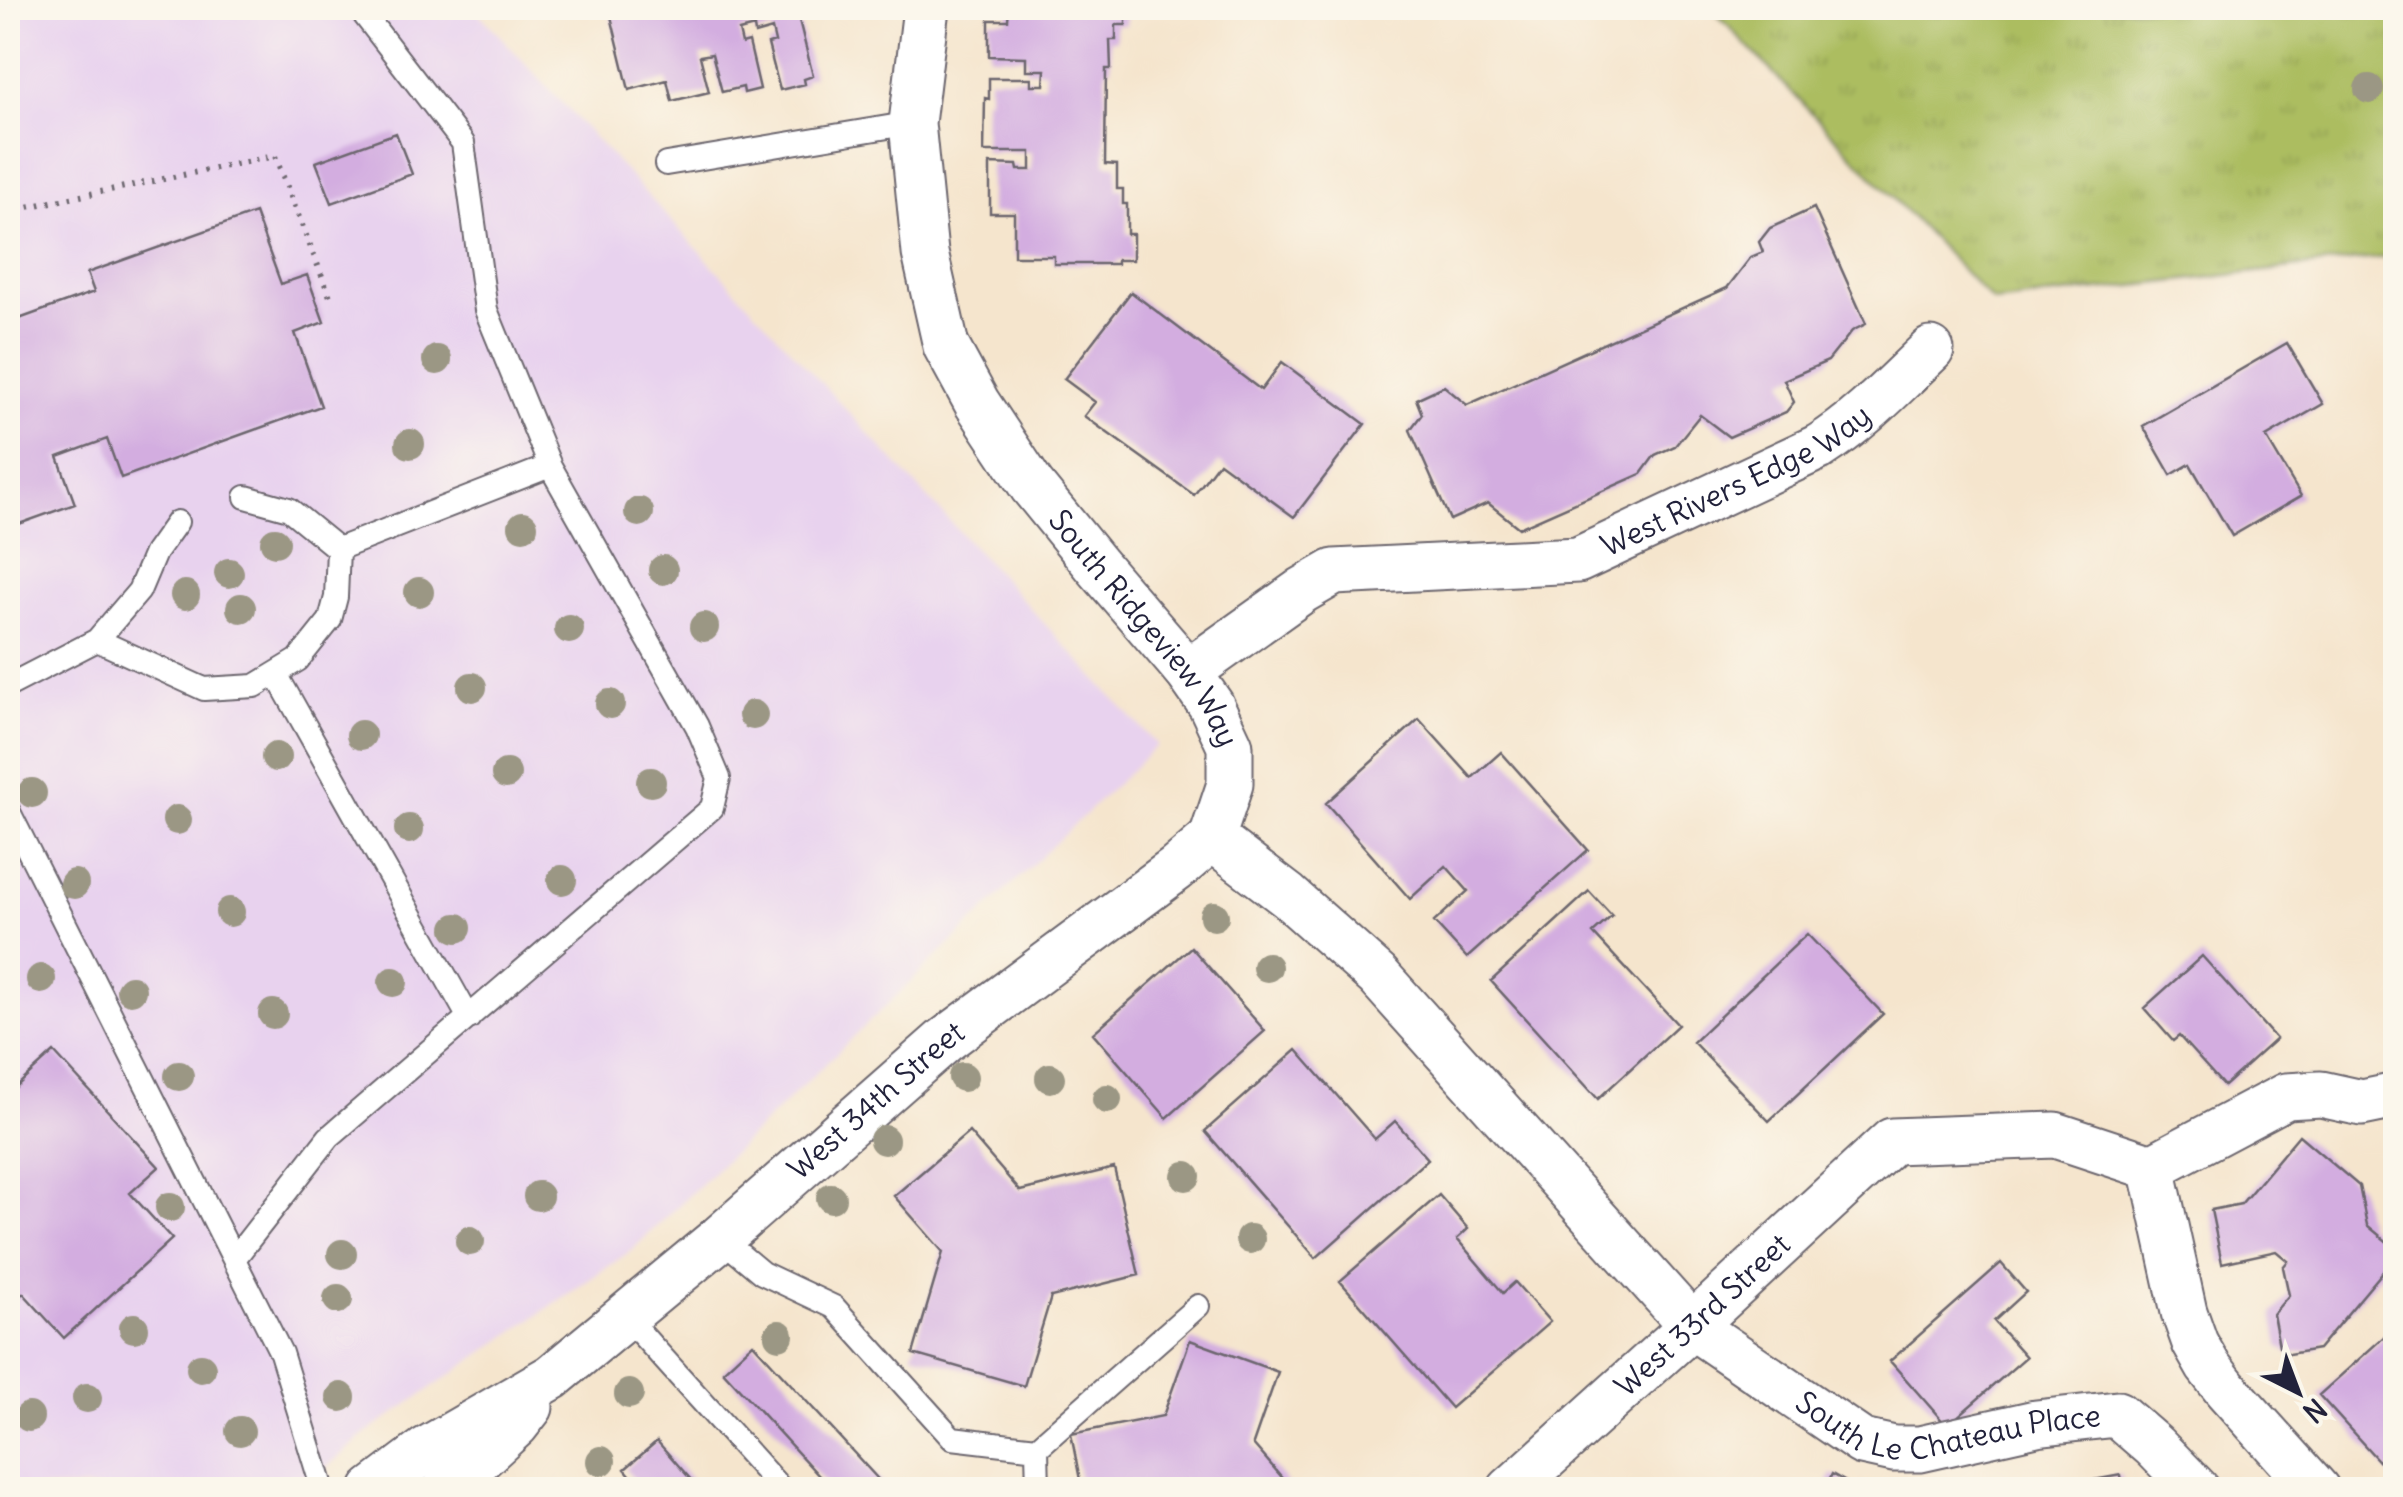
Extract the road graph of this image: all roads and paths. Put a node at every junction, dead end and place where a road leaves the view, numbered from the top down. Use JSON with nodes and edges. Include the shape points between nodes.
{"nodes":[{"id":1,"x":359,"y":8,"type":"edge"},
{"id":2,"x":926,"y":8,"type":"edge"},
{"id":3,"x":912,"y":123,"type":"junction"},
{"id":4,"x":666,"y":164,"type":"dead end"},
{"id":5,"x":8,"y":211,"type":"edge"},
{"id":6,"x":331,"y":299,"type":"dead end"},
{"id":7,"x":1932,"y":350,"type":"dead end"},
{"id":8,"x":550,"y":466,"type":"junction"},
{"id":9,"x":246,"y":497,"type":"dead end"},
{"id":10,"x":177,"y":522,"type":"dead end"},
{"id":11,"x":338,"y":549,"type":"junction"},
{"id":12,"x":98,"y":640,"type":"junction"},
{"id":13,"x":1188,"y":672,"type":"junction"},
{"id":14,"x":276,"y":674,"type":"junction"},
{"id":15,"x":8,"y":686,"type":"edge"},
{"id":16,"x":8,"y":810,"type":"edge"},
{"id":17,"x":1212,"y":838,"type":"junction"},
{"id":18,"x":469,"y":1018,"type":"junction"},
{"id":19,"x":2384,"y":1106,"type":"edge"},
{"id":20,"x":2152,"y":1167,"type":"junction"},
{"id":21,"x":720,"y":1238,"type":"junction"},
{"id":22,"x":234,"y":1260,"type":"junction"},
{"id":23,"x":1198,"y":1306,"type":"dead end"},
{"id":24,"x":626,"y":1317,"type":"junction"},
{"id":25,"x":1692,"y":1326,"type":"junction"},
{"id":26,"x":552,"y":1377,"type":"junction"},
{"id":27,"x":1037,"y":1448,"type":"junction"},
{"id":28,"x":323,"y":1490,"type":"edge"},
{"id":29,"x":373,"y":1490,"type":"edge"},
{"id":30,"x":444,"y":1490,"type":"edge"},
{"id":31,"x":782,"y":1490,"type":"edge"},
{"id":32,"x":1038,"y":1490,"type":"edge"},
{"id":33,"x":1510,"y":1490,"type":"edge"},
{"id":34,"x":2197,"y":1490,"type":"edge"},
{"id":35,"x":2317,"y":1490,"type":"edge"}],
"edges":[{"from":1,"to":8,"type":"lane","via":[[462,142],[486,310]]},
{"from":2,"to":3,"type":"street","name":"South Ridgeview Way"},
{"from":3,"to":4,"type":"lane"},
{"from":3,"to":13,"type":"street","name":"South Ridgeview Way","via":[[925,253],[946,346],[1032,486]]},
{"from":5,"to":6,"type":"path","via":[[274,156]]},
{"from":7,"to":13,"type":"street","name":"West Rivers Edge Way","via":[[1838,436],[1578,560],[1334,572]]},
{"from":8,"to":11,"type":"lane"},
{"from":8,"to":18,"type":"lane","via":[[697,726],[719,778],[712,808]]},
{"from":9,"to":11,"type":"lane","via":[[289,508]]},
{"from":10,"to":12,"type":"lane","via":[[140,591]]},
{"from":11,"to":14,"type":"lane","via":[[330,620],[298,660]]},
{"from":12,"to":14,"type":"lane","via":[[204,689],[255,686]]},
{"from":12,"to":15,"type":"lane"},
{"from":13,"to":17,"type":"street","name":"South Ridgeview Way","via":[[1230,746],[1230,784]]},
{"from":14,"to":18,"type":"lane"},
{"from":16,"to":22,"type":"lane"},
{"from":17,"to":21,"type":"street","name":"West 34th Street","via":[[944,1040]]},
{"from":17,"to":25,"type":"street","via":[[1378,976]]},
{"from":18,"to":22,"type":"lane","via":[[328,1136]]},
{"from":19,"to":20,"type":"street","via":[[2321,1094],[2286,1096]]},
{"from":20,"to":25,"type":"street","name":"West 33rd Street","via":[[2055,1135],[1892,1141]]},
{"from":20,"to":35,"type":"street","via":[[2196,1343],[2226,1389]]},
{"from":21,"to":24,"type":"street","name":"West 34th Street"},
{"from":21,"to":27,"type":"lane","via":[[762,1274],[834,1307],[952,1438]]},
{"from":22,"to":28,"type":"lane","via":[[281,1353]]},
{"from":23,"to":27,"type":"lane"},
{"from":24,"to":26,"type":"street","name":"West 34th Street"},
{"from":24,"to":31,"type":"lane"},
{"from":25,"to":33,"type":"street","name":"West 33rd Street"},
{"from":25,"to":34,"type":"street","name":"South Le Chateau Place","via":[[1862,1442],[1920,1449],[2036,1423],[2117,1414]]},
{"from":26,"to":29,"type":"street","name":"West 34th Street","via":[[426,1450]]},
{"from":26,"to":30,"type":"street","name":"West 34th Street","via":[[516,1425]]},
{"from":27,"to":32,"type":"lane"}]}
